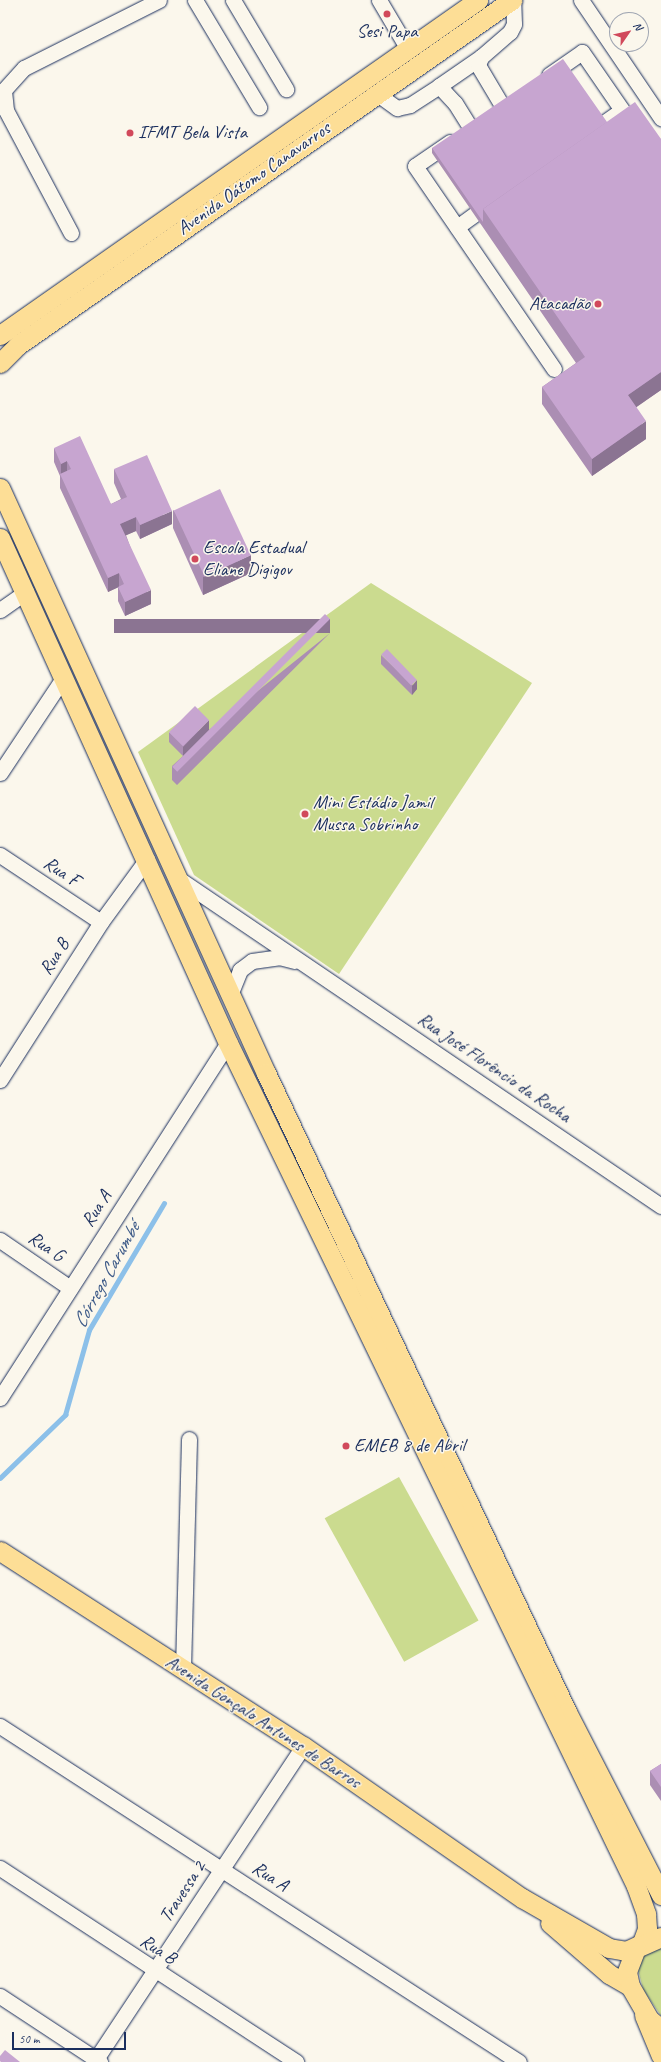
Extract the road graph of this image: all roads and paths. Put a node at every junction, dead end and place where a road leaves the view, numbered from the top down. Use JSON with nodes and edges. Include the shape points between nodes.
{"nodes":[{"id":1,"x":159,"y":0,"type":"edge"},
{"id":2,"x":195,"y":0,"type":"edge"},
{"id":3,"x":233,"y":0,"type":"edge"},
{"id":4,"x":379,"y":0,"type":"edge"},
{"id":5,"x":478,"y":0,"type":"edge"},
{"id":6,"x":513,"y":0,"type":"edge"},
{"id":7,"x":581,"y":0,"type":"edge"},
{"id":8,"x":408,"y":49,"type":"junction"},
{"id":9,"x":481,"y":57,"type":"junction"},
{"id":10,"x":538,"y":82,"type":"edge"},
{"id":11,"x":439,"y":86,"type":"junction"},
{"id":12,"x":286,"y":89,"type":"dead end"},
{"id":13,"x":376,"y":93,"type":"junction"},
{"id":14,"x":514,"y":99,"type":"edge"},
{"id":15,"x":259,"y":107,"type":"dead end"},
{"id":16,"x":501,"y":108,"type":"junction"},
{"id":17,"x":661,"y":118,"type":"edge"},
{"id":18,"x":470,"y":129,"type":"junction"},
{"id":19,"x":519,"y":133,"type":"edge"},
{"id":20,"x":573,"y":144,"type":"edge"},
{"id":21,"x":487,"y":152,"type":"edge"},
{"id":22,"x":506,"y":192,"type":"edge"},
{"id":23,"x":457,"y":227,"type":"junction"},
{"id":24,"x":71,"y":233,"type":"dead end"},
{"id":25,"x":0,"y":335,"type":"edge"},
{"id":26,"x":0,"y":363,"type":"edge"},
{"id":27,"x":554,"y":369,"type":"dead end"},
{"id":28,"x":0,"y":488,"type":"edge"},
{"id":29,"x":0,"y":538,"type":"edge"},
{"id":30,"x":26,"y":592,"type":"junction"},
{"id":31,"x":0,"y":610,"type":"edge"},
{"id":32,"x":64,"y":678,"type":"junction"},
{"id":33,"x":0,"y":774,"type":"edge"},
{"id":34,"x":0,"y":855,"type":"edge"},
{"id":35,"x":147,"y":859,"type":"junction"},
{"id":36,"x":176,"y":877,"type":"junction"},
{"id":37,"x":101,"y":922,"type":"junction"},
{"id":38,"x":304,"y":963,"type":"junction"},
{"id":39,"x":230,"y":995,"type":"junction"},
{"id":40,"x":228,"y":1043,"type":"junction"},
{"id":41,"x":0,"y":1080,"type":"edge"},
{"id":42,"x":661,"y":1206,"type":"edge"},
{"id":43,"x":0,"y":1240,"type":"edge"},
{"id":44,"x":70,"y":1288,"type":"junction"},
{"id":45,"x":0,"y":1398,"type":"edge"},
{"id":46,"x":190,"y":1439,"type":"dead end"},
{"id":47,"x":0,"y":1551,"type":"edge"},
{"id":48,"x":183,"y":1669,"type":"junction"},
{"id":49,"x":0,"y":1726,"type":"edge"},
{"id":50,"x":303,"y":1746,"type":"junction"},
{"id":51,"x":0,"y":1868,"type":"edge"},
{"id":52,"x":221,"y":1869,"type":"junction"},
{"id":53,"x":661,"y":1895,"type":"edge"},
{"id":54,"x":522,"y":1898,"type":"junction"},
{"id":55,"x":661,"y":1937,"type":"edge"},
{"id":56,"x":641,"y":1944,"type":"junction"},
{"id":57,"x":154,"y":1971,"type":"junction"},
{"id":58,"x":630,"y":1986,"type":"junction"},
{"id":59,"x":0,"y":1996,"type":"edge"},
{"id":60,"x":642,"y":2006,"type":"junction"},
{"id":61,"x":661,"y":2029,"type":"edge"},
{"id":62,"x":661,"y":2056,"type":"edge"},
{"id":63,"x":98,"y":2061,"type":"edge"},
{"id":64,"x":296,"y":2062,"type":"edge"},
{"id":65,"x":519,"y":2062,"type":"edge"}],
"edges":[{"from":1,"to":24,"type":"street","via":[[24,68],[4,90],[6,110]]},
{"from":2,"to":15,"type":"street"},
{"from":3,"to":12,"type":"street"},
{"from":4,"to":8,"type":"street"},
{"from":5,"to":8,"type":"main road","name":"Avenida Oátomo Canavarros"},
{"from":6,"to":9,"type":"street","via":[[514,24],[510,32]]},
{"from":6,"to":13,"type":"main road","name":"Avenida Oátomo Canavarros"},
{"from":7,"to":17,"type":"street"},
{"from":8,"to":25,"type":"main road","name":"Avenida Oátomo Canavarros"},
{"from":9,"to":11,"type":"street"},
{"from":9,"to":16,"type":"street","via":[[478,70]]},
{"from":10,"to":20,"type":"street","via":[[582,52],[622,110]]},
{"from":11,"to":13,"type":"street","via":[[410,105],[398,108]]},
{"from":11,"to":18,"type":"street","via":[[448,92]]},
{"from":13,"to":26,"type":"main road","name":"Avenida Oátomo Canavarros","via":[[18,345]]},
{"from":14,"to":16,"type":"street"},
{"from":16,"to":18,"type":"street"},
{"from":16,"to":19,"type":"street"},
{"from":18,"to":21,"type":"street"},
{"from":18,"to":23,"type":"street","via":[[415,166]]},
{"from":22,"to":23,"type":"street"},
{"from":23,"to":27,"type":"street"},
{"from":28,"to":36,"type":"main road"},
{"from":29,"to":30,"type":"main road"},
{"from":30,"to":31,"type":"street"},
{"from":30,"to":32,"type":"main road"},
{"from":32,"to":33,"type":"street"},
{"from":32,"to":35,"type":"main road"},
{"from":34,"to":37,"type":"street","name":"Rua F"},
{"from":35,"to":37,"type":"street","name":"Rua B"},
{"from":35,"to":40,"type":"main road"},
{"from":36,"to":38,"type":"street","name":"Rua José Florêncio da Rocha"},
{"from":36,"to":39,"type":"main road"},
{"from":37,"to":41,"type":"street","name":"Rua B"},
{"from":38,"to":39,"type":"street","name":"Rua José Florêncio da Rocha","via":[[279,957],[252,961],[240,970]]},
{"from":38,"to":42,"type":"street","name":"Rua José Florêncio da Rocha"},
{"from":39,"to":53,"type":"main road","via":[[567,1712]]},
{"from":40,"to":44,"type":"street","name":"Rua A"},
{"from":40,"to":56,"type":"main road","via":[[636,1886],[646,1918]]},
{"from":43,"to":44,"type":"street","name":"Rua G"},
{"from":44,"to":45,"type":"street","name":"Rua A"},
{"from":46,"to":48,"type":"street"},
{"from":47,"to":48,"type":"main road","name":"Avenida Gonçalo Antunes de Barros"},
{"from":48,"to":50,"type":"main road","name":"Avenida Gonçalo Antunes de Barros"},
{"from":49,"to":52,"type":"street","name":"Rua A"},
{"from":50,"to":52,"type":"street","name":"Travessa 2"},
{"from":50,"to":54,"type":"main road","name":"Avenida Gonçalo Antunes de Barros"},
{"from":51,"to":57,"type":"street","name":"Rua B"},
{"from":52,"to":57,"type":"street","name":"Travessa 2"},
{"from":52,"to":65,"type":"street","name":"Rua A"},
{"from":54,"to":56,"type":"main road","name":"Avenida Gonçalo Antunes de Barros","via":[[608,1948],[626,1952]]},
{"from":54,"to":58,"type":"main road","name":"Avenida Gonçalo Antunes de Barros","via":[[609,1974]]},
{"from":55,"to":56,"type":"main road","name":"Avenida Gonçalo Antunes de Barros"},
{"from":56,"to":58,"type":"main road","via":[[628,1964]]},
{"from":57,"to":63,"type":"street","name":"Travessa 2"},
{"from":57,"to":64,"type":"street","name":"Rua B"},
{"from":58,"to":60,"type":"main road"},
{"from":59,"to":63,"type":"street"},
{"from":60,"to":61,"type":"main road"},
{"from":60,"to":62,"type":"main road","via":[[649,2033]]}]}
